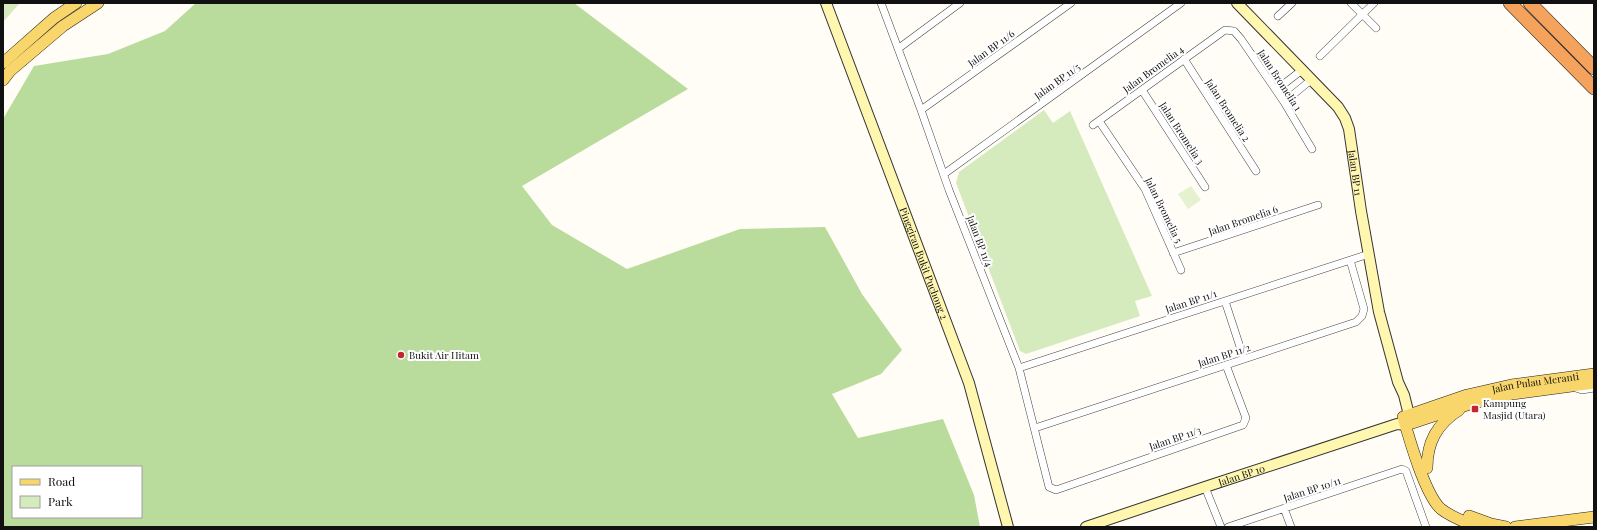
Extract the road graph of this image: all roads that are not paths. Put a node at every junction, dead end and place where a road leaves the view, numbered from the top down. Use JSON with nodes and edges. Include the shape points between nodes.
{"nodes":[{"id":1,"x":76,"y":3,"type":"edge"},
{"id":2,"x":98,"y":3,"type":"edge"},
{"id":3,"x":826,"y":3,"type":"edge"},
{"id":4,"x":881,"y":3,"type":"edge"},
{"id":5,"x":960,"y":3,"type":"edge"},
{"id":6,"x":1071,"y":3,"type":"edge"},
{"id":7,"x":1237,"y":3,"type":"edge"},
{"id":8,"x":1292,"y":3,"type":"edge"},
{"id":9,"x":1351,"y":3,"type":"edge"},
{"id":10,"x":1374,"y":3,"type":"edge"},
{"id":11,"x":1510,"y":3,"type":"edge"},
{"id":12,"x":1530,"y":3,"type":"edge"},
{"id":13,"x":1176,"y":4,"type":"edge"},
{"id":14,"x":1362,"y":14,"type":"junction"},
{"id":15,"x":1278,"y":16,"type":"dead end"},
{"id":16,"x":1376,"y":28,"type":"dead end"},
{"id":17,"x":1225,"y":30,"type":"joint"},
{"id":18,"x":899,"y":48,"type":"junction"},
{"id":19,"x":1320,"y":56,"type":"dead end"},
{"id":20,"x":1184,"y":59,"type":"junction"},
{"id":21,"x":3,"y":63,"type":"edge"},
{"id":22,"x":1594,"y":68,"type":"edge"},
{"id":23,"x":1302,"y":70,"type":"junction"},
{"id":24,"x":3,"y":80,"type":"edge"},
{"id":25,"x":1311,"y":80,"type":"junction"},
{"id":26,"x":1594,"y":88,"type":"edge"},
{"id":27,"x":1142,"y":90,"type":"junction"},
{"id":28,"x":1276,"y":90,"type":"junction"},
{"id":29,"x":1284,"y":102,"type":"junction"},
{"id":30,"x":921,"y":110,"type":"junction"},
{"id":31,"x":1096,"y":123,"type":"joint"},
{"id":32,"x":1312,"y":149,"type":"dead end"},
{"id":33,"x":1256,"y":171,"type":"dead end"},
{"id":34,"x":944,"y":174,"type":"junction"},
{"id":35,"x":1205,"y":186,"type":"dead end"},
{"id":36,"x":1318,"y":205,"type":"dead end"},
{"id":37,"x":1174,"y":253,"type":"junction"},
{"id":38,"x":1369,"y":254,"type":"junction"},
{"id":39,"x":1350,"y":260,"type":"junction"},
{"id":40,"x":1181,"y":270,"type":"dead end"},
{"id":41,"x":1225,"y":301,"type":"junction"},
{"id":42,"x":1244,"y":359,"type":"junction"},
{"id":43,"x":1226,"y":365,"type":"junction"},
{"id":44,"x":1019,"y":368,"type":"junction"},
{"id":45,"x":1594,"y":374,"type":"edge"},
{"id":46,"x":1594,"y":383,"type":"edge"},
{"id":47,"x":1570,"y":386,"type":"junction"},
{"id":48,"x":1594,"y":388,"type":"edge"},
{"id":49,"x":1470,"y":404,"type":"junction"},
{"id":50,"x":1406,"y":421,"type":"junction"},
{"id":51,"x":1035,"y":428,"type":"junction"},
{"id":52,"x":1427,"y":468,"type":"junction"},
{"id":53,"x":1205,"y":487,"type":"junction"},
{"id":54,"x":1052,"y":489,"type":"joint"},
{"id":55,"x":1284,"y":508,"type":"junction"},
{"id":56,"x":1594,"y":517,"type":"edge"},
{"id":57,"x":1006,"y":523,"type":"edge"},
{"id":58,"x":1594,"y":525,"type":"edge"},
{"id":59,"x":1016,"y":527,"type":"edge"},
{"id":60,"x":1086,"y":527,"type":"edge"},
{"id":61,"x":1221,"y":527,"type":"edge"},
{"id":62,"x":1228,"y":527,"type":"edge"},
{"id":63,"x":1291,"y":527,"type":"edge"},
{"id":64,"x":1426,"y":527,"type":"edge"},
{"id":65,"x":1477,"y":527,"type":"edge"},
{"id":66,"x":1506,"y":527,"type":"edge"},
{"id":67,"x":1515,"y":527,"type":"edge"},
{"id":68,"x":1577,"y":527,"type":"edge"}],
"edges":[{"from":1,"to":21,"type":"main road","via":[[54,18]]},
{"from":2,"to":24,"type":"main road","via":[[63,26],[10,71]]},
{"from":3,"to":57,"type":"street","name":"Pinggiran Bukit Puchong 2","via":[[970,383]]},
{"from":4,"to":18,"type":"street","name":"Jalan BP 11/4"},
{"from":5,"to":18,"type":"street"},
{"from":6,"to":30,"type":"street","name":"Jalan BP 11/6"},
{"from":7,"to":23,"type":"street","name":"Jalan BP 11"},
{"from":8,"to":15,"type":"street"},
{"from":9,"to":14,"type":"street"},
{"from":10,"to":14,"type":"street"},
{"from":11,"to":26,"type":"highway"},
{"from":12,"to":22,"type":"highway"},
{"from":13,"to":34,"type":"street","name":"Jalan BP 11/5"},
{"from":14,"to":16,"type":"street"},
{"from":14,"to":19,"type":"street"},
{"from":17,"to":20,"type":"street","name":"Jalan Bromelia 4"},
{"from":17,"to":28,"type":"street","name":"Jalan Bromelia 1","via":[[1234,31],[1241,39]]},
{"from":18,"to":30,"type":"street","name":"Jalan BP 11/4"},
{"from":20,"to":27,"type":"street","name":"Jalan Bromelia 4"},
{"from":20,"to":33,"type":"street","name":"Jalan Bromelia 2"},
{"from":23,"to":25,"type":"street","name":"Jalan BP 11"},
{"from":23,"to":28,"type":"street"},
{"from":25,"to":29,"type":"street"},
{"from":25,"to":38,"type":"street","name":"Jalan BP 11","via":[[1338,107],[1350,129]]},
{"from":27,"to":31,"type":"street","name":"Jalan Bromelia 4"},
{"from":27,"to":35,"type":"street","name":"Jalan Bromelia 3"},
{"from":28,"to":29,"type":"street","name":"Jalan Bromelia 1"},
{"from":29,"to":32,"type":"street","name":"Jalan Bromelia 1"},
{"from":30,"to":34,"type":"street","name":"Jalan BP 11/4"},
{"from":31,"to":37,"type":"street","name":"Jalan Bromelia 5","via":[[1145,189]]},
{"from":34,"to":44,"type":"street","name":"Jalan BP 11/4"},
{"from":36,"to":37,"type":"street","name":"Jalan Bromelia 6"},
{"from":37,"to":40,"type":"street","name":"Jalan Bromelia 5"},
{"from":38,"to":39,"type":"street","name":"Jalan BP 11/1"},
{"from":38,"to":50,"type":"street","name":"Jalan BP 11","via":[[1379,312]]},
{"from":39,"to":41,"type":"street","name":"Jalan BP 11/1"},
{"from":39,"to":42,"type":"street","name":"Jalan BP 11/2","via":[[1364,309],[1356,322]]},
{"from":41,"to":42,"type":"street"},
{"from":41,"to":44,"type":"street","name":"Jalan BP 11/1"},
{"from":42,"to":43,"type":"street","name":"Jalan BP 11/2"},
{"from":43,"to":51,"type":"street","name":"Jalan BP 11/2"},
{"from":43,"to":54,"type":"street","name":"Jalan BP 11/3","via":[[1246,418],[1243,425],[1056,490]]},
{"from":44,"to":51,"type":"street","name":"Jalan BP 11/4"},
{"from":45,"to":50,"type":"main road","name":"Jalan Pulau Meranti","via":[[1511,385],[1467,395]]},
{"from":46,"to":47,"type":"main road","name":"Jalan Pulau Meranti"},
{"from":47,"to":48,"type":"street","via":[[1582,390]]},
{"from":47,"to":49,"type":"main road","name":"Jalan Pulau Meranti","via":[[1512,394]]},
{"from":49,"to":50,"type":"main road","name":"Jalan Pulau Meranti"},
{"from":49,"to":52,"type":"main road","via":[[1439,428],[1429,448]]},
{"from":50,"to":52,"type":"main road"},
{"from":50,"to":53,"type":"street","name":"Jalan BP 10"},
{"from":50,"to":65,"type":"main road","via":[[1429,493],[1441,508]]},
{"from":51,"to":54,"type":"street","name":"Jalan BP 11/4","via":[[1049,487]]},
{"from":52,"to":66,"type":"main road","via":[[1444,502],[1462,513]]},
{"from":53,"to":60,"type":"street","name":"Jalan BP 10"},
{"from":53,"to":61,"type":"street"},
{"from":55,"to":62,"type":"street","name":"Jalan BP 10/11"},
{"from":55,"to":63,"type":"street"},
{"from":55,"to":64,"type":"street","name":"Jalan BP 10/11","via":[[1402,469],[1406,471]]},
{"from":56,"to":67,"type":"main road"},
{"from":57,"to":59,"type":"street"},
{"from":58,"to":68,"type":"main road"}]}
